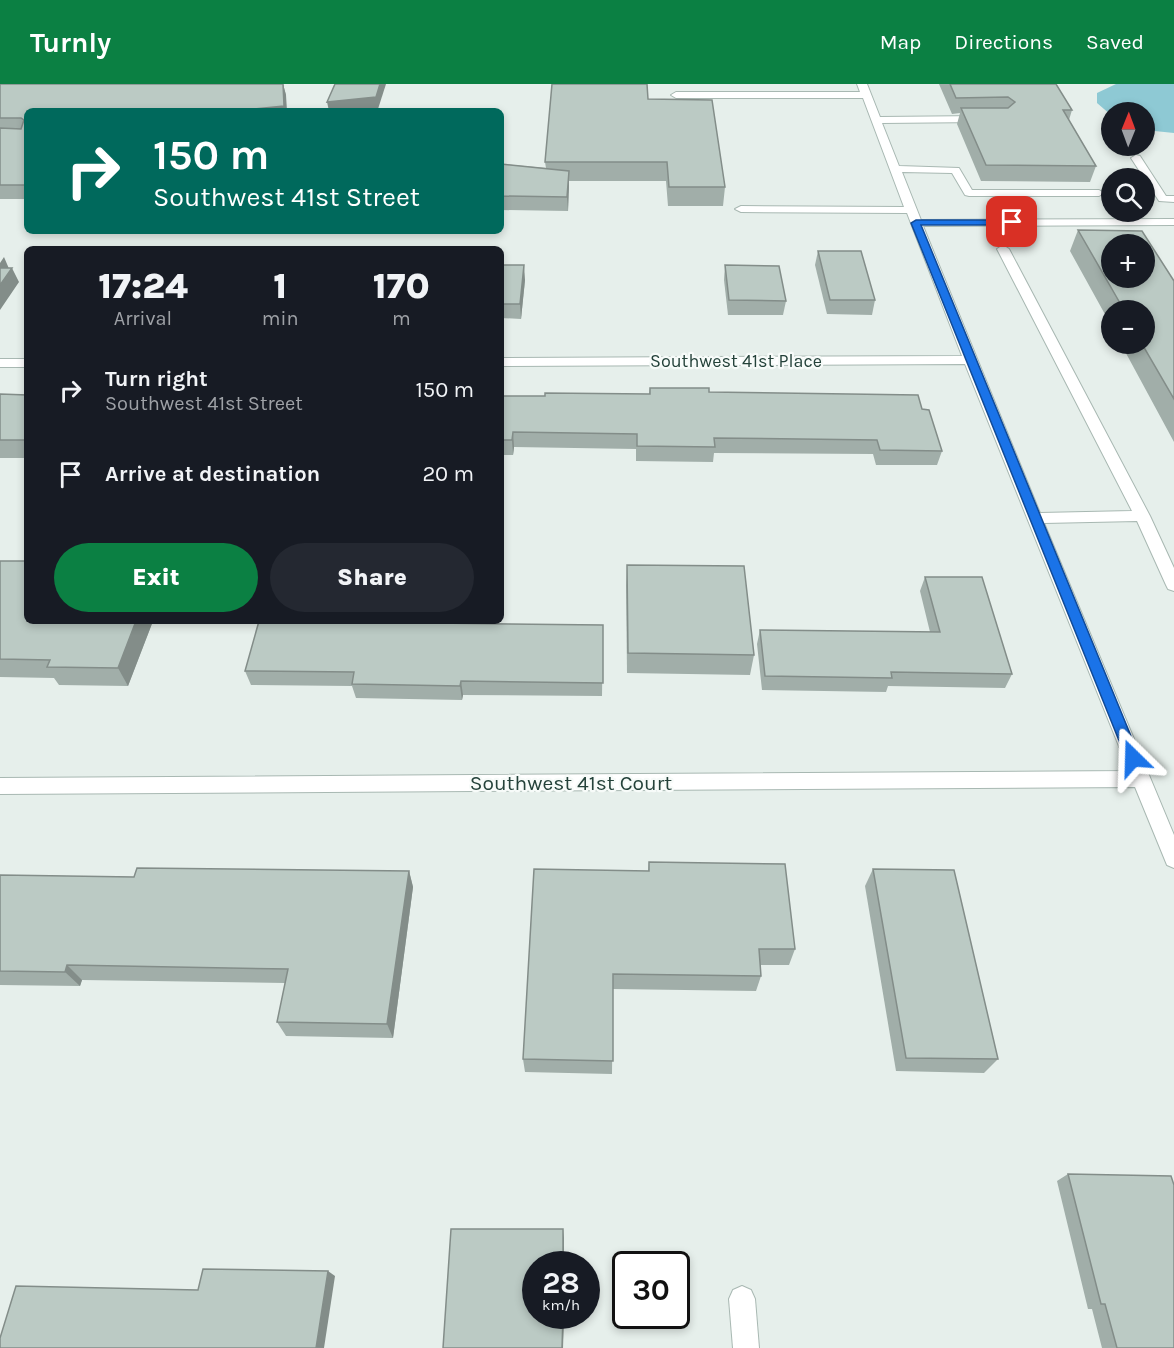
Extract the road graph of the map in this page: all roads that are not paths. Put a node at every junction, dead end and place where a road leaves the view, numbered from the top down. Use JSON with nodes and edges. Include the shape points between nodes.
{"nodes":[{"id":1,"x":864,"y":89,"type":"edge"},
{"id":2,"x":676,"y":95,"type":"dead end"},
{"id":3,"x":991,"y":118,"type":"edge"},
{"id":4,"x":876,"y":120,"type":"junction"},
{"id":5,"x":1136,"y":158,"type":"dead end"},
{"id":6,"x":895,"y":169,"type":"junction"},
{"id":7,"x":1099,"y":193,"type":"dead end"},
{"id":8,"x":1174,"y":199,"type":"edge"},
{"id":9,"x":741,"y":209,"type":"dead end"},
{"id":10,"x":913,"y":216,"type":"junction"},
{"id":11,"x":1174,"y":222,"type":"edge"},
{"id":12,"x":1003,"y":249,"type":"dead end"},
{"id":13,"x":970,"y":360,"type":"junction"},
{"id":14,"x":504,"y":362,"type":"edge"},
{"id":15,"x":0,"y":363,"type":"edge"},
{"id":16,"x":24,"y":363,"type":"edge"},
{"id":17,"x":1142,"y":516,"type":"junction"},
{"id":18,"x":1034,"y":518,"type":"junction"},
{"id":19,"x":1174,"y":585,"type":"edge"},
{"id":20,"x":1142,"y":779,"type":"junction"},
{"id":21,"x":0,"y":786,"type":"edge"},
{"id":22,"x":1174,"y":859,"type":"edge"},
{"id":23,"x":742,"y":1299,"type":"dead end"},
{"id":24,"x":746,"y":1348,"type":"edge"}],
"edges":[{"from":1,"to":2,"type":"street"},
{"from":1,"to":4,"type":"street"},
{"from":3,"to":4,"type":"street"},
{"from":4,"to":6,"type":"street"},
{"from":5,"to":8,"type":"street","via":[[1163,199]]},
{"from":6,"to":7,"type":"street","via":[[955,170],[969,193]]},
{"from":6,"to":10,"type":"street"},
{"from":9,"to":10,"type":"street"},
{"from":10,"to":11,"type":"street"},
{"from":10,"to":13,"type":"street"},
{"from":12,"to":17,"type":"street"},
{"from":13,"to":14,"type":"street","name":"Southwest 41st Place"},
{"from":13,"to":18,"type":"street"},
{"from":15,"to":16,"type":"street"},
{"from":17,"to":18,"type":"street"},
{"from":17,"to":19,"type":"street"},
{"from":18,"to":20,"type":"street"},
{"from":20,"to":21,"type":"street","name":"Southwest 41st Court"},
{"from":20,"to":22,"type":"street"},
{"from":23,"to":24,"type":"street"}]}
